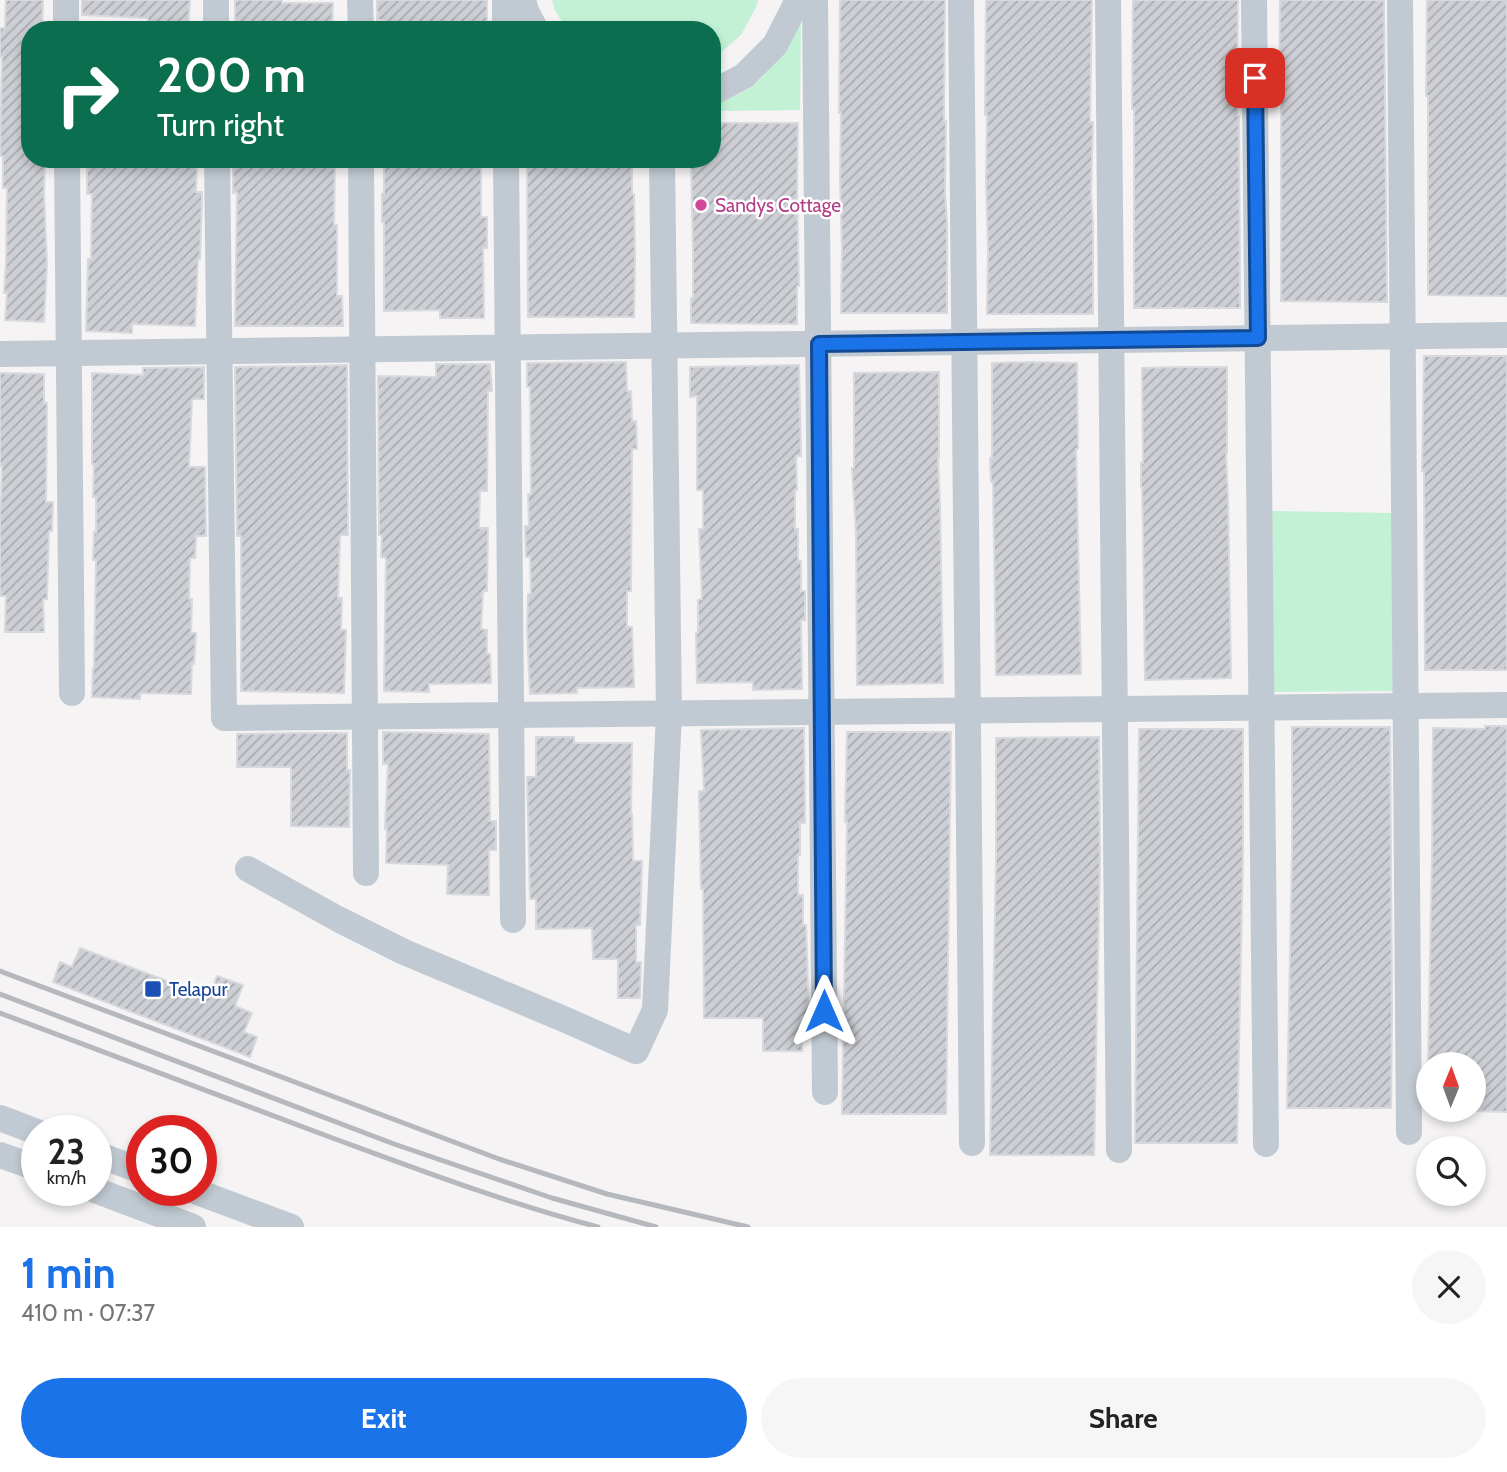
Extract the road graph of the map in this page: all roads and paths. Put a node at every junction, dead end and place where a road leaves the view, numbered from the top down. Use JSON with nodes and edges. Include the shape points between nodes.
{"nodes":[{"id":1,"x":66,"y":0,"type":"edge"},
{"id":2,"x":216,"y":0,"type":"edge"},
{"id":3,"x":360,"y":0,"type":"edge"},
{"id":4,"x":505,"y":0,"type":"edge"},
{"id":5,"x":523,"y":0,"type":"edge"},
{"id":6,"x":796,"y":0,"type":"edge"},
{"id":7,"x":816,"y":0,"type":"edge"},
{"id":8,"x":961,"y":0,"type":"edge"},
{"id":9,"x":1108,"y":0,"type":"edge"},
{"id":10,"x":1254,"y":0,"type":"edge"},
{"id":11,"x":1400,"y":0,"type":"edge"},
{"id":12,"x":66,"y":21,"type":"edge"},
{"id":13,"x":216,"y":21,"type":"edge"},
{"id":14,"x":361,"y":21,"type":"edge"},
{"id":15,"x":505,"y":21,"type":"edge"},
{"id":16,"x":531,"y":21,"type":"edge"},
{"id":17,"x":721,"y":88,"type":"edge"},
{"id":18,"x":67,"y":168,"type":"edge"},
{"id":19,"x":218,"y":168,"type":"edge"},
{"id":20,"x":361,"y":168,"type":"edge"},
{"id":21,"x":506,"y":168,"type":"edge"},
{"id":22,"x":662,"y":168,"type":"edge"},
{"id":23,"x":1507,"y":335,"type":"edge"},
{"id":24,"x":1402,"y":336,"type":"junction"},
{"id":25,"x":1258,"y":338,"type":"junction"},
{"id":26,"x":1111,"y":340,"type":"junction"},
{"id":27,"x":965,"y":342,"type":"junction"},
{"id":28,"x":819,"y":344,"type":"junction"},
{"id":29,"x":664,"y":346,"type":"junction"},
{"id":30,"x":508,"y":348,"type":"junction"},
{"id":31,"x":363,"y":349,"type":"junction"},
{"id":32,"x":220,"y":351,"type":"junction"},
{"id":33,"x":0,"y":354,"type":"edge"},
{"id":34,"x":69,"y":354,"type":"junction"},
{"id":35,"x":72,"y":693,"type":"dead end"},
{"id":36,"x":1507,"y":705,"type":"edge"},
{"id":37,"x":1405,"y":706,"type":"junction"},
{"id":38,"x":1261,"y":708,"type":"junction"},
{"id":39,"x":1115,"y":709,"type":"junction"},
{"id":40,"x":968,"y":710,"type":"junction"},
{"id":41,"x":821,"y":712,"type":"junction"},
{"id":42,"x":669,"y":714,"type":"junction"},
{"id":43,"x":511,"y":716,"type":"junction"},
{"id":44,"x":365,"y":717,"type":"junction"},
{"id":45,"x":248,"y":869,"type":"dead end"},
{"id":46,"x":366,"y":873,"type":"dead end"},
{"id":47,"x":513,"y":920,"type":"dead end"},
{"id":48,"x":825,"y":1092,"type":"dead end"},
{"id":49,"x":0,"y":1118,"type":"edge"},
{"id":50,"x":21,"y":1126,"type":"edge"},
{"id":51,"x":1409,"y":1132,"type":"dead end"},
{"id":52,"x":972,"y":1143,"type":"dead end"},
{"id":53,"x":1266,"y":1143,"type":"dead end"},
{"id":54,"x":1119,"y":1150,"type":"dead end"},
{"id":55,"x":0,"y":1155,"type":"edge"},
{"id":56,"x":21,"y":1162,"type":"edge"},
{"id":57,"x":112,"y":1197,"type":"edge"},
{"id":58,"x":217,"y":1199,"type":"edge"},
{"id":59,"x":193,"y":1227,"type":"edge"},
{"id":60,"x":291,"y":1227,"type":"edge"}],
"edges":[{"from":1,"to":12,"type":"street"},
{"from":2,"to":13,"type":"street"},
{"from":3,"to":14,"type":"street"},
{"from":4,"to":15,"type":"street"},
{"from":5,"to":16,"type":"street"},
{"from":6,"to":17,"type":"street","via":[[775,45],[744,76]]},
{"from":7,"to":28,"type":"street"},
{"from":8,"to":27,"type":"street"},
{"from":9,"to":26,"type":"street"},
{"from":10,"to":25,"type":"street"},
{"from":11,"to":24,"type":"street"},
{"from":18,"to":34,"type":"street"},
{"from":19,"to":32,"type":"street"},
{"from":20,"to":31,"type":"street"},
{"from":21,"to":30,"type":"street"},
{"from":22,"to":29,"type":"street"},
{"from":23,"to":24,"type":"street"},
{"from":24,"to":25,"type":"street"},
{"from":24,"to":37,"type":"street"},
{"from":25,"to":26,"type":"street"},
{"from":25,"to":38,"type":"street"},
{"from":26,"to":27,"type":"street"},
{"from":26,"to":39,"type":"street"},
{"from":27,"to":28,"type":"street"},
{"from":27,"to":40,"type":"street"},
{"from":28,"to":29,"type":"street"},
{"from":28,"to":41,"type":"street"},
{"from":29,"to":30,"type":"street"},
{"from":29,"to":42,"type":"street"},
{"from":30,"to":31,"type":"street"},
{"from":30,"to":43,"type":"street"},
{"from":31,"to":32,"type":"street"},
{"from":31,"to":44,"type":"street"},
{"from":32,"to":34,"type":"street"},
{"from":32,"to":44,"type":"street","via":[[224,718]]},
{"from":33,"to":34,"type":"street"},
{"from":34,"to":35,"type":"street"},
{"from":36,"to":37,"type":"street"},
{"from":37,"to":38,"type":"street"},
{"from":37,"to":51,"type":"street"},
{"from":38,"to":39,"type":"street"},
{"from":38,"to":53,"type":"street"},
{"from":39,"to":40,"type":"street"},
{"from":39,"to":54,"type":"street"},
{"from":40,"to":41,"type":"street"},
{"from":40,"to":52,"type":"street"},
{"from":41,"to":42,"type":"street"},
{"from":41,"to":48,"type":"street"},
{"from":42,"to":43,"type":"street"},
{"from":42,"to":45,"type":"street","via":[[655,1010],[635,1051],[404,952]]},
{"from":43,"to":44,"type":"street"},
{"from":43,"to":47,"type":"street"},
{"from":44,"to":46,"type":"street"},
{"from":49,"to":50,"type":"street"},
{"from":55,"to":56,"type":"street"},
{"from":57,"to":59,"type":"street"},
{"from":58,"to":60,"type":"street"}]}
